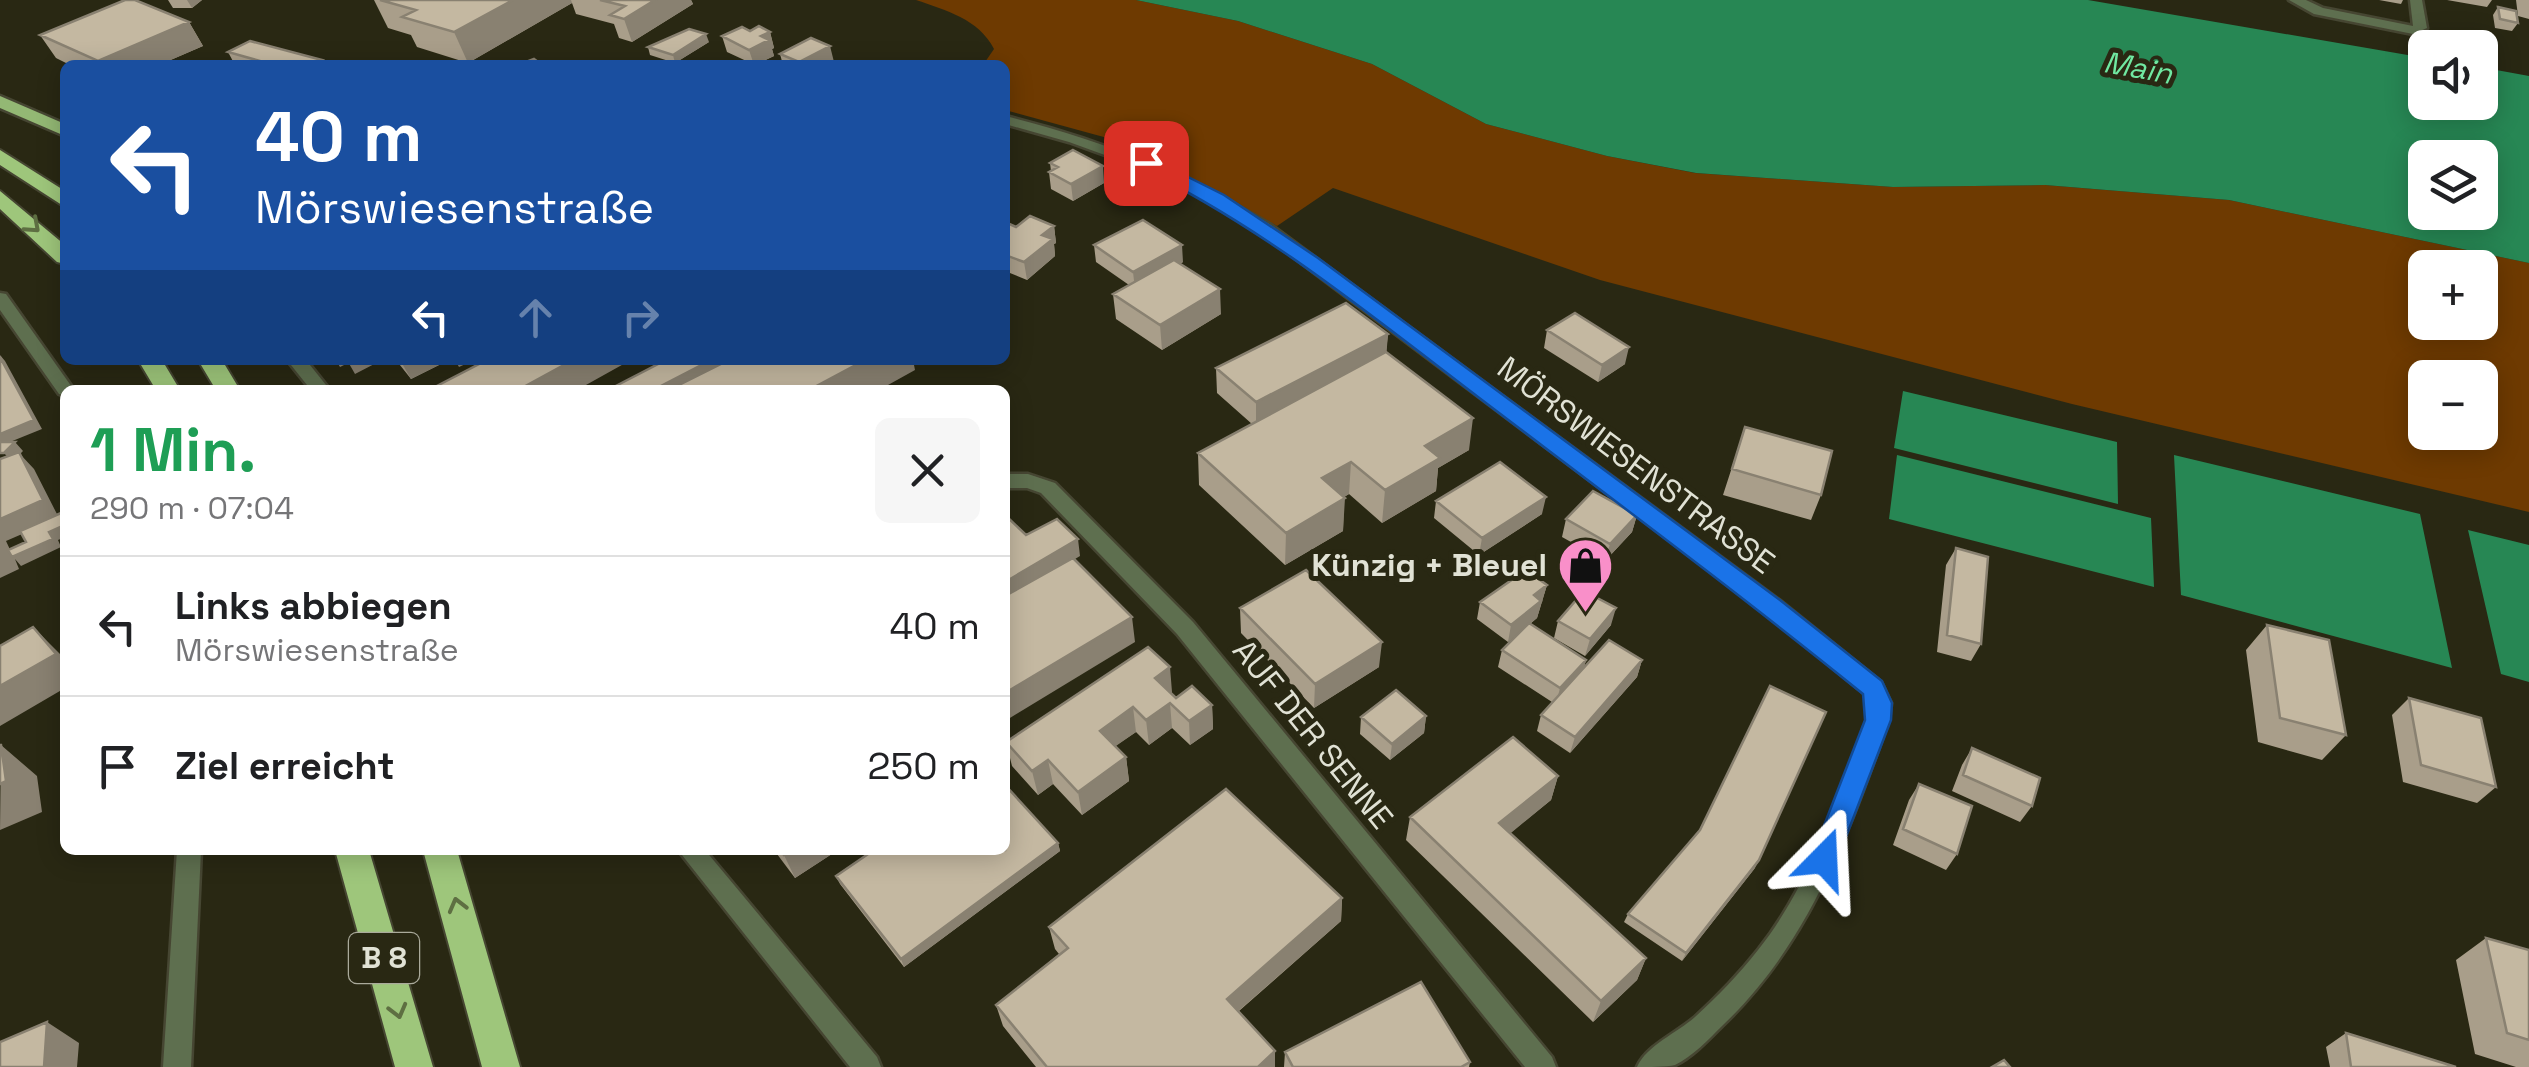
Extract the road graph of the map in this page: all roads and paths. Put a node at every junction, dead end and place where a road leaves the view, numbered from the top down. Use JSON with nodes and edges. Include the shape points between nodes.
{"nodes":[{"id":1,"x":2416,"y":0,"type":"edge"},
{"id":2,"x":2298,"y":2,"type":"edge"},
{"id":3,"x":0,"y":100,"type":"edge"},
{"id":4,"x":1010,"y":121,"type":"edge"},
{"id":5,"x":60,"y":129,"type":"edge"},
{"id":6,"x":0,"y":156,"type":"edge"},
{"id":7,"x":0,"y":197,"type":"edge"},
{"id":8,"x":60,"y":198,"type":"edge"},
{"id":9,"x":60,"y":251,"type":"edge"},
{"id":10,"x":0,"y":298,"type":"edge"},
{"id":11,"x":300,"y":365,"type":"edge"},
{"id":12,"x":61,"y":385,"type":"edge"},
{"id":13,"x":317,"y":385,"type":"edge"},
{"id":14,"x":1010,"y":481,"type":"edge"},
{"id":15,"x":189,"y":855,"type":"edge"},
{"id":16,"x":353,"y":855,"type":"edge"},
{"id":17,"x":441,"y":855,"type":"edge"},
{"id":18,"x":694,"y":855,"type":"edge"},
{"id":19,"x":177,"y":1067,"type":"edge"},
{"id":20,"x":414,"y":1067,"type":"edge"},
{"id":21,"x":501,"y":1067,"type":"edge"},
{"id":22,"x":867,"y":1067,"type":"edge"},
{"id":23,"x":1542,"y":1067,"type":"edge"},
{"id":24,"x":1651,"y":1067,"type":"edge"}],
"edges":[{"from":1,"to":2,"type":"street","via":[[2420,28],[2413,30]]},
{"from":3,"to":5,"type":"main road"},
{"from":4,"to":24,"type":"street","name":"MÖRSWIESENSTRASSE","via":[[1124,154],[1265,228],[1873,688],[1878,720],[1811,894],[1743,992]]},
{"from":6,"to":8,"type":"highway"},
{"from":7,"to":9,"type":"highway","one_way":true},
{"from":10,"to":12,"type":"street"},
{"from":11,"to":13,"type":"street"},
{"from":14,"to":23,"type":"street","name":"AUF DER SENNE","via":[[1048,488],[1185,628]]},
{"from":15,"to":19,"type":"street"},
{"from":16,"to":20,"type":"highway","number":"B 8","one_way":true},
{"from":21,"to":17,"type":"highway","number":"B 8","one_way":true},
{"from":18,"to":22,"type":"street"}]}
